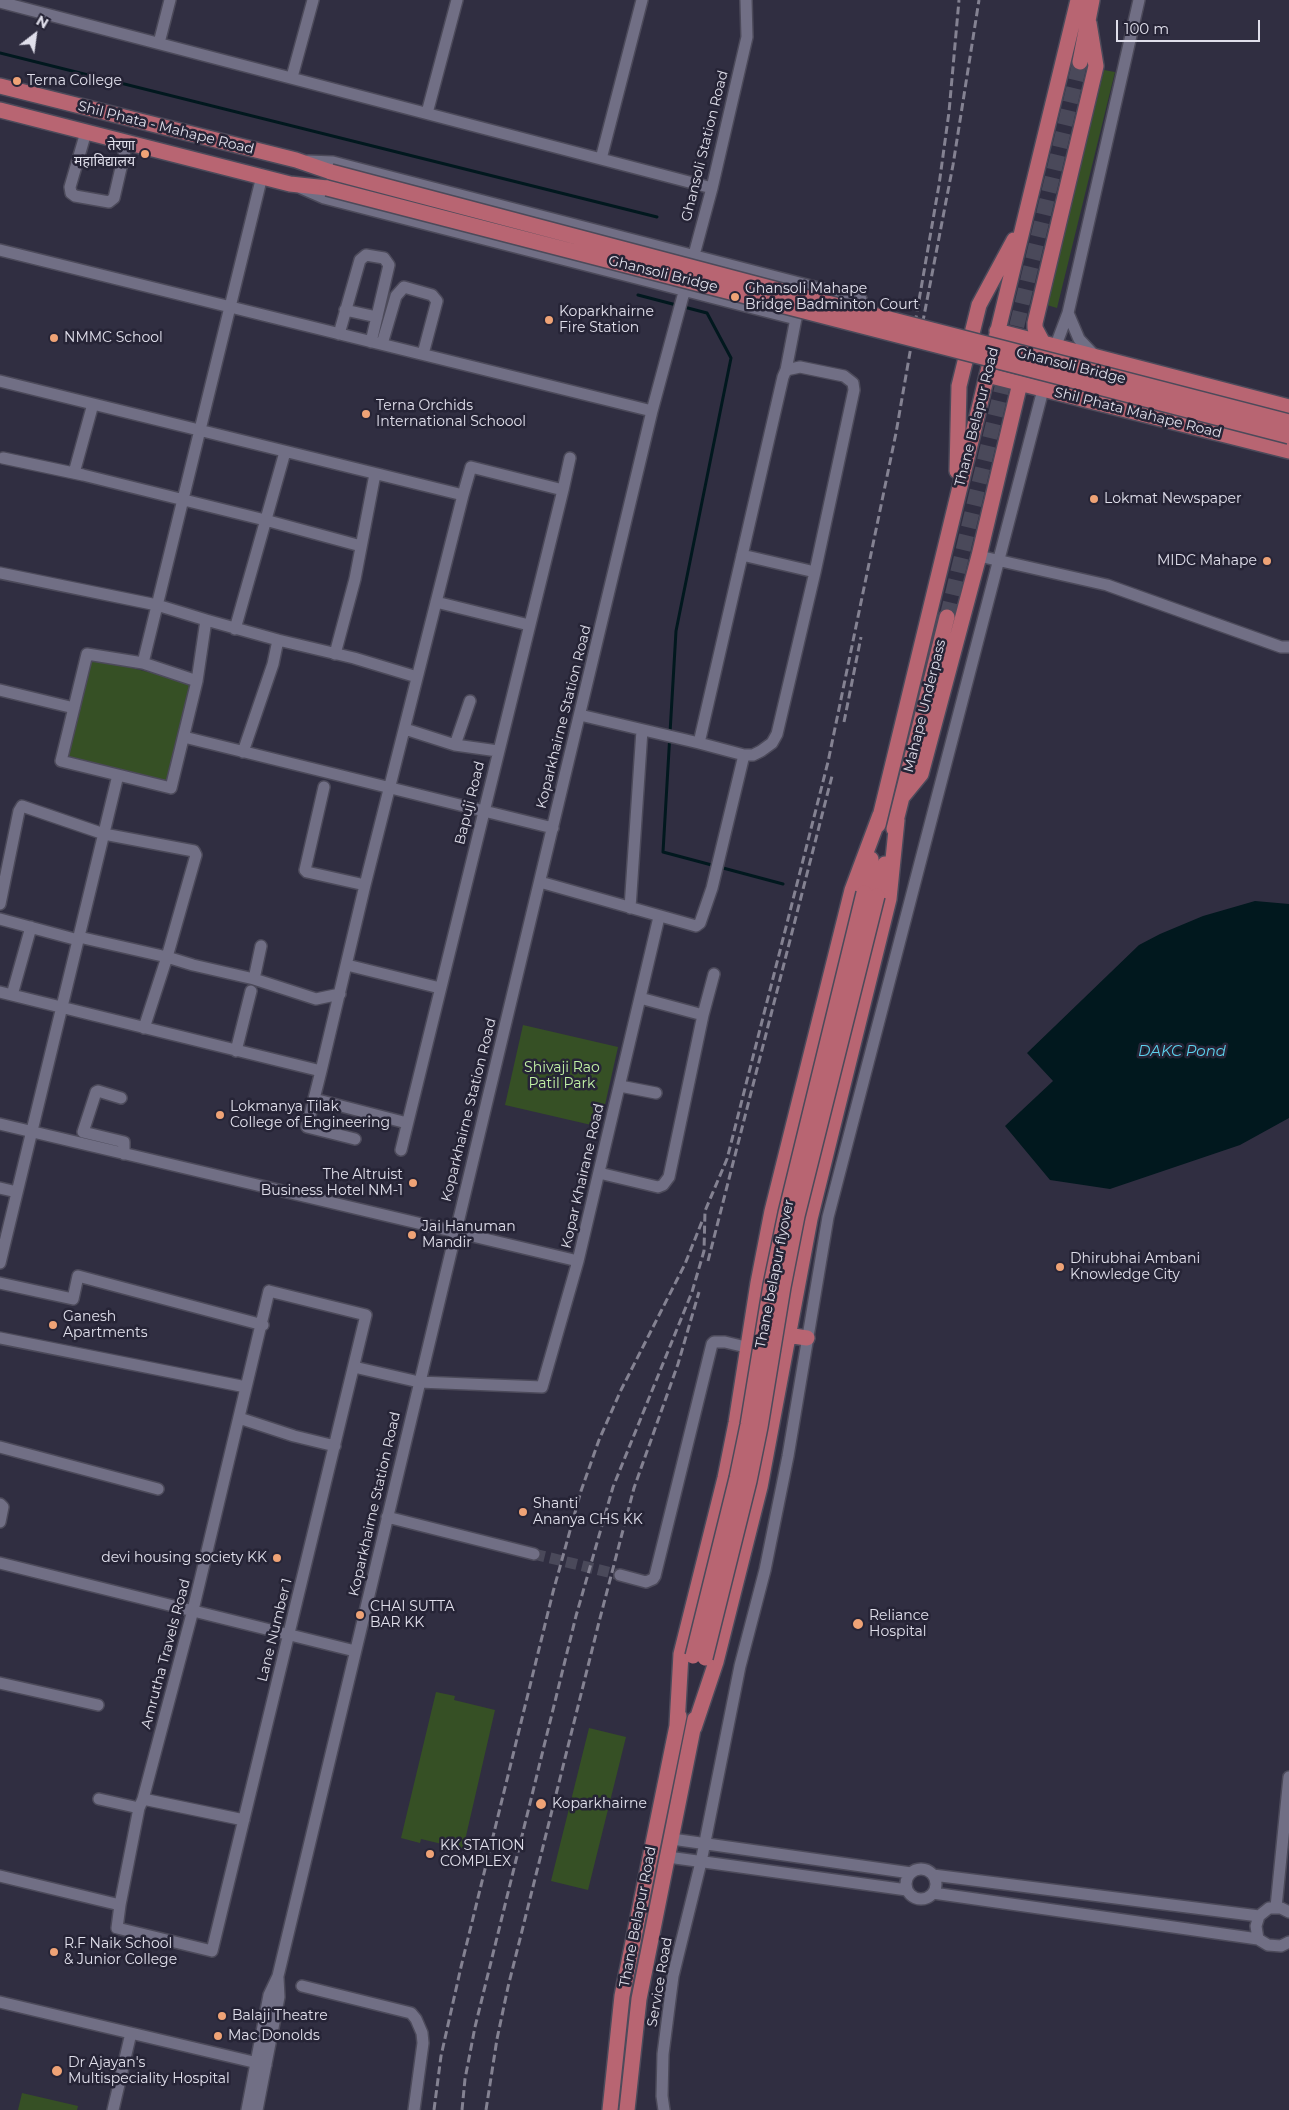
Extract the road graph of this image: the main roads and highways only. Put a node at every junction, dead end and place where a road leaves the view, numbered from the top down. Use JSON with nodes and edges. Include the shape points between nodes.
{"nodes":[{"id":1,"x":1072,"y":0,"type":"edge"},
{"id":2,"x":1078,"y":0,"type":"edge"},
{"id":3,"x":1092,"y":0,"type":"edge"},
{"id":4,"x":1100,"y":0,"type":"edge"},
{"id":5,"x":1073,"y":19,"type":"junction"},
{"id":6,"x":1089,"y":23,"type":"junction"},
{"id":7,"x":1080,"y":62,"type":"tunnel mouth"},
{"id":8,"x":0,"y":86,"type":"edge"},
{"id":9,"x":0,"y":110,"type":"edge"},
{"id":10,"x":331,"y":172,"type":"joint"},
{"id":11,"x":327,"y":188,"type":"joint"},
{"id":12,"x":1024,"y":222,"type":"junction"},
{"id":13,"x":997,"y":331,"type":"junction"},
{"id":14,"x":1049,"y":345,"type":"junction"},
{"id":15,"x":987,"y":375,"type":"junction"},
{"id":16,"x":1020,"y":383,"type":"junction"},
{"id":17,"x":1289,"y":408,"type":"edge"},
{"id":18,"x":1289,"y":422,"type":"edge"},
{"id":19,"x":1289,"y":436,"type":"edge"},
{"id":20,"x":1289,"y":450,"type":"edge"},
{"id":21,"x":956,"y":502,"type":"junction"},
{"id":22,"x":947,"y":617,"type":"tunnel mouth"},
{"id":23,"x":902,"y":796,"type":"junction"},
{"id":24,"x":880,"y":815,"type":"junction"},
{"id":25,"x":897,"y":820,"type":"junction"},
{"id":26,"x":870,"y":894,"type":"junction"},
{"id":27,"x":751,"y":1330,"type":"junction"},
{"id":28,"x":788,"y":1335,"type":"junction"},
{"id":29,"x":808,"y":1338,"type":"road end"},
{"id":30,"x":699,"y":1657,"type":"junction"},
{"id":31,"x":677,"y":1725,"type":"junction"},
{"id":32,"x":694,"y":1728,"type":"junction"},
{"id":33,"x":610,"y":2110,"type":"edge"},
{"id":34,"x":627,"y":2110,"type":"edge"}],
"edges":[{"from":1,"to":5,"type":"main road"},
{"from":2,"to":5,"type":"main road","name":"Thane Belapur Road"},
{"from":3,"to":6,"type":"main road"},
{"from":4,"to":6,"type":"main road"},
{"from":5,"to":12,"type":"main road","name":"Thane Belapur Road"},
{"from":6,"to":7,"type":"main road"},
{"from":6,"to":14,"type":"main road","via":[[1096,66],[1035,322],[1035,328]]},
{"from":8,"to":10,"type":"main road","name":"Shil Phata - Mahape Road","via":[[296,160]]},
{"from":9,"to":11,"type":"main road","name":"Shil Phata - Mahape Road","via":[[290,184]]},
{"from":10,"to":18,"type":"main road","name":"Ghansoli Bridge","bridge":true},
{"from":11,"to":19,"type":"main road","name":"Ghansoli Bridge","bridge":true},
{"from":12,"to":13,"type":"main road","name":"Thane Belapur Road"},
{"from":12,"to":21,"type":"main road","via":[[979,305],[959,386]]},
{"from":13,"to":14,"type":"main road"},
{"from":13,"to":15,"type":"main road","name":"Thane Belapur Road"},
{"from":14,"to":17,"type":"main road"},
{"from":15,"to":16,"type":"main road","name":"Shil Phata Mahape Road"},
{"from":15,"to":21,"type":"main road","name":"Thane Belapur Road"},
{"from":16,"to":20,"type":"main road","name":"Shil Phata Mahape Road"},
{"from":16,"to":23,"type":"main road","via":[[979,556],[921,774]]},
{"from":21,"to":24,"type":"main road","name":"Thane Belapur Road"},
{"from":22,"to":23,"type":"main road","name":"Mahape Underpass"},
{"from":23,"to":25,"type":"main road"},
{"from":24,"to":26,"type":"main road"},
{"from":24,"to":27,"type":"main road","via":[[852,890],[772,1211]]},
{"from":25,"to":26,"type":"main road"},
{"from":25,"to":28,"type":"main road","via":[[889,899],[810,1219]]},
{"from":26,"to":30,"type":"main road","name":"Thane belapur flyover","bridge":true,"via":[[786,1213],[739,1469]]},
{"from":27,"to":28,"type":"main road"},
{"from":27,"to":31,"type":"main road","via":[[725,1478],[681,1654]]},
{"from":28,"to":29,"type":"main road"},
{"from":28,"to":32,"type":"main road","via":[[760,1487],[716,1662]]},
{"from":30,"to":31,"type":"main road"},
{"from":30,"to":32,"type":"main road"},
{"from":31,"to":33,"type":"main road","name":"Thane Belapur Road","via":[[622,1996]]},
{"from":32,"to":34,"type":"main road","name":"Thane Belapur Road","via":[[639,1999]]}]}
